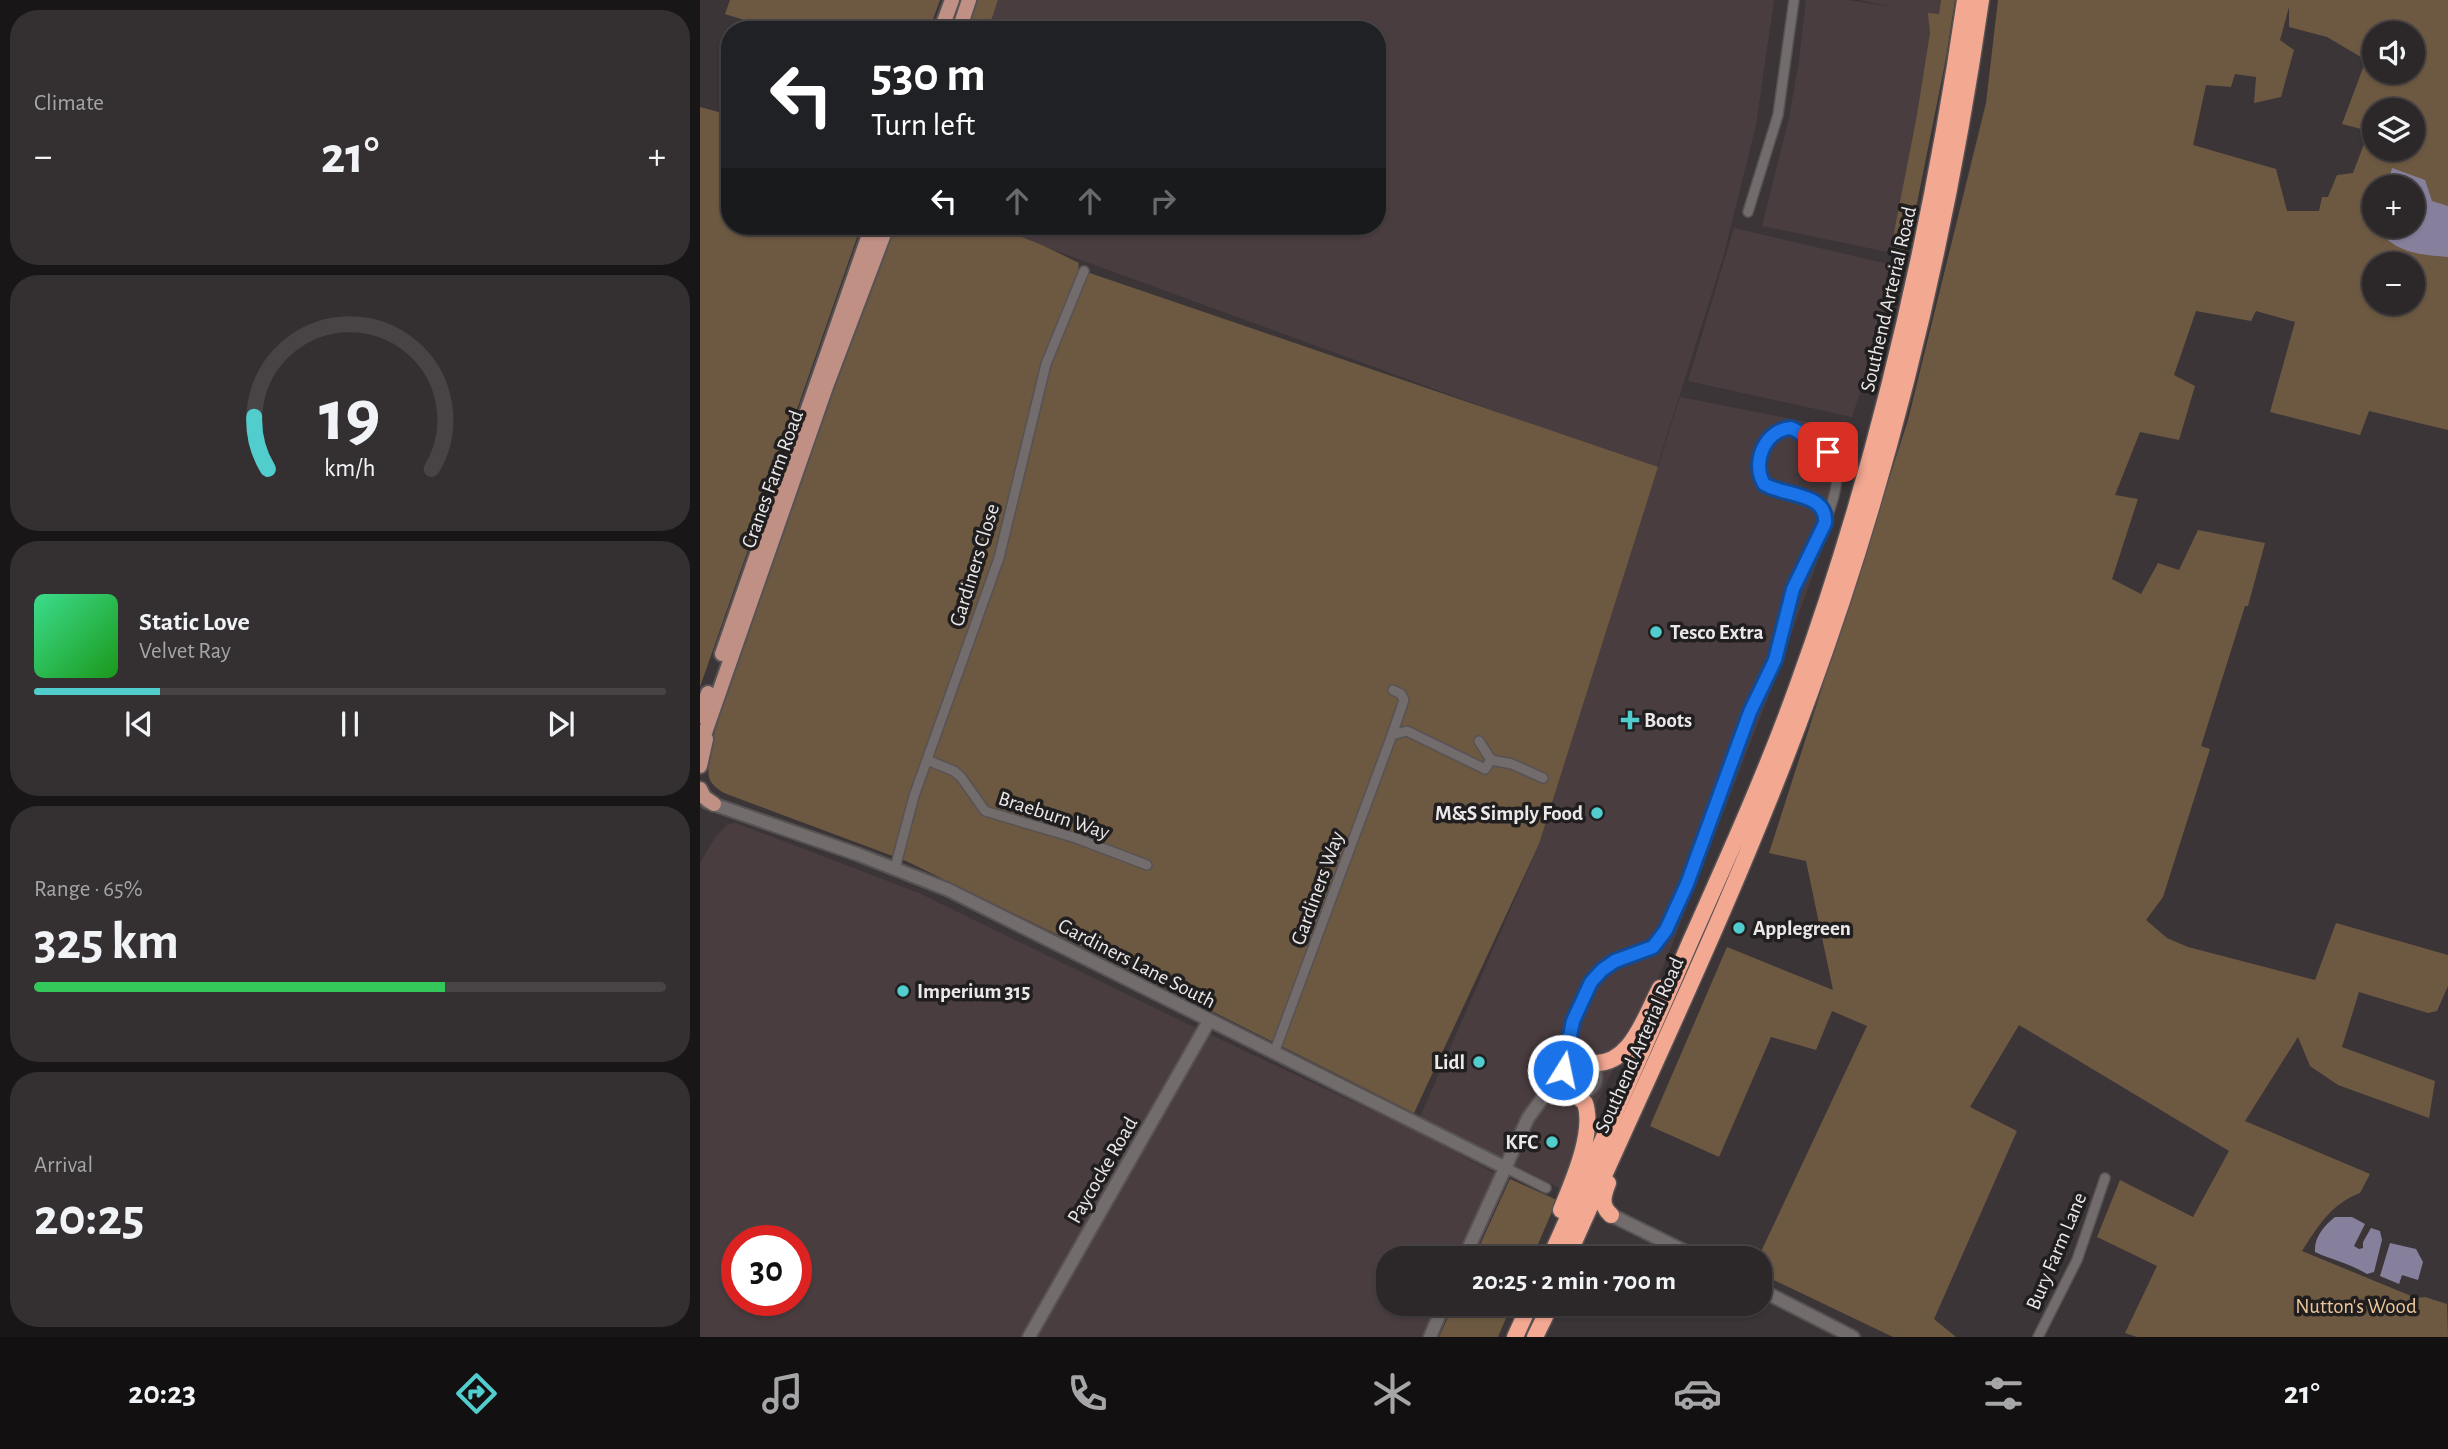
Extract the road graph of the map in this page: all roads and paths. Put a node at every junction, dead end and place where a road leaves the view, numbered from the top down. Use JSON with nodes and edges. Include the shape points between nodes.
{"nodes":[{"id":1,"x":952,"y":0,"type":"edge"},
{"id":2,"x":969,"y":0,"type":"edge"},
{"id":3,"x":1794,"y":0,"type":"edge"},
{"id":4,"x":1965,"y":0,"type":"edge"},
{"id":5,"x":1981,"y":0,"type":"edge"},
{"id":6,"x":945,"y":21,"type":"edge"},
{"id":7,"x":962,"y":21,"type":"edge"},
{"id":8,"x":1748,"y":212,"type":"dead end"},
{"id":9,"x":869,"y":235,"type":"edge"},
{"id":10,"x":884,"y":235,"type":"edge"},
{"id":11,"x":1084,"y":271,"type":"dead end"},
{"id":12,"x":1825,"y":523,"type":"junction"},
{"id":13,"x":1393,"y":690,"type":"dead end"},
{"id":14,"x":706,"y":713,"type":"edge"},
{"id":15,"x":1392,"y":735,"type":"junction"},
{"id":16,"x":1479,"y":741,"type":"dead end"},
{"id":17,"x":700,"y":747,"type":"edge"},
{"id":18,"x":927,"y":760,"type":"junction"},
{"id":19,"x":1491,"y":760,"type":"junction"},
{"id":20,"x":700,"y":766,"type":"edge"},
{"id":21,"x":1543,"y":778,"type":"dead end"},
{"id":22,"x":700,"y":789,"type":"edge"},
{"id":23,"x":707,"y":802,"type":"edge"},
{"id":24,"x":1748,"y":812,"type":"junction"},
{"id":25,"x":1147,"y":865,"type":"dead end"},
{"id":26,"x":895,"y":868,"type":"junction"},
{"id":27,"x":1209,"y":1021,"type":"junction"},
{"id":28,"x":1573,"y":1021,"type":"junction"},
{"id":29,"x":1659,"y":1051,"type":"junction"},
{"id":30,"x":1274,"y":1053,"type":"junction"},
{"id":31,"x":1588,"y":1062,"type":"junction"},
{"id":32,"x":1563,"y":1070,"type":"junction"},
{"id":33,"x":1572,"y":1091,"type":"junction"},
{"id":34,"x":1538,"y":1102,"type":"junction"},
{"id":35,"x":1504,"y":1167,"type":"junction"},
{"id":36,"x":2105,"y":1178,"type":"dead end"},
{"id":37,"x":1546,"y":1188,"type":"dead end"},
{"id":38,"x":1611,"y":1215,"type":"junction"},
{"id":39,"x":1469,"y":1246,"type":"edge"},
{"id":40,"x":1547,"y":1246,"type":"edge"},
{"id":41,"x":1555,"y":1246,"type":"edge"},
{"id":42,"x":1572,"y":1246,"type":"edge"},
{"id":43,"x":1579,"y":1246,"type":"edge"},
{"id":44,"x":1674,"y":1246,"type":"edge"},
{"id":45,"x":1772,"y":1296,"type":"edge"},
{"id":46,"x":1439,"y":1316,"type":"edge"},
{"id":47,"x":1520,"y":1316,"type":"edge"},
{"id":48,"x":1524,"y":1316,"type":"edge"},
{"id":49,"x":1543,"y":1316,"type":"edge"},
{"id":50,"x":1029,"y":1337,"type":"edge"},
{"id":51,"x":1430,"y":1337,"type":"edge"},
{"id":52,"x":1513,"y":1337,"type":"edge"},
{"id":53,"x":1533,"y":1337,"type":"edge"},
{"id":54,"x":1853,"y":1337,"type":"edge"},
{"id":55,"x":2038,"y":1337,"type":"edge"}],
"edges":[{"from":1,"to":6,"type":"main road"},
{"from":2,"to":7,"type":"main road"},
{"from":3,"to":8,"type":"street","via":[[1778,115]]},
{"from":4,"to":24,"type":"highway","name":"Southend Arterial Road","via":[[1920,262],[1884,411],[1797,688]]},
{"from":5,"to":29,"type":"highway","name":"Southend Arterial Road","via":[[1965,115],[1934,266],[1859,550],[1762,818]]},
{"from":9,"to":14,"type":"main road","name":"Cranes Farm Road"},
{"from":10,"to":14,"type":"main road","name":"Cranes Farm Road"},
{"from":11,"to":18,"type":"street","name":"Gardiners Close","via":[[1046,363],[999,558]]},
{"from":12,"to":12,"type":"street","via":[[1825,512],[1817,503],[1771,488],[1761,480],[1761,451],[1779,430],[1798,431],[1836,460]]},
{"from":12,"to":28,"type":"street","via":[[1793,589],[1775,660],[1750,712],[1666,930],[1653,947],[1615,961],[1596,975]]},
{"from":13,"to":15,"type":"street","name":"Gardiners Way","via":[[1404,700]]},
{"from":14,"to":17,"type":"main road","name":"Cranes Farm Road"},
{"from":14,"to":20,"type":"main road"},
{"from":15,"to":19,"type":"street","via":[[1407,732],[1485,769]]},
{"from":15,"to":30,"type":"street","name":"Gardiners Way"},
{"from":16,"to":19,"type":"street"},
{"from":18,"to":25,"type":"street","name":"Braeburn Way","via":[[961,777],[985,811]]},
{"from":18,"to":26,"type":"street","name":"Gardiners Close"},
{"from":19,"to":21,"type":"street"},
{"from":22,"to":23,"type":"main road"},
{"from":23,"to":26,"type":"street","name":"Gardiners Lane South"},
{"from":24,"to":31,"type":"highway","via":[[1634,1038],[1609,1061]]},
{"from":24,"to":41,"type":"highway","name":"Southend Arterial Road"},
{"from":26,"to":27,"type":"street","name":"Gardiners Lane South","via":[[949,890]]},
{"from":27,"to":30,"type":"street","name":"Gardiners Lane South"},
{"from":27,"to":50,"type":"street","name":"Paycocke Road"},
{"from":28,"to":31,"type":"street","via":[[1573,1044]]},
{"from":28,"to":32,"type":"street"},
{"from":29,"to":38,"type":"highway","via":[[1604,1194],[1603,1206]]},
{"from":29,"to":42,"type":"highway","name":"Southend Arterial Road"},
{"from":30,"to":35,"type":"street","name":"Gardiners Lane South"},
{"from":31,"to":32,"type":"street","via":[[1573,1060]]},
{"from":31,"to":33,"type":"street","via":[[1596,1074],[1594,1084],[1582,1092]]},
{"from":32,"to":33,"type":"street","via":[[1564,1083]]},
{"from":32,"to":34,"type":"street"},
{"from":33,"to":34,"type":"street","via":[[1557,1090]]},
{"from":33,"to":40,"type":"highway","via":[[1587,1108],[1586,1136]]},
{"from":34,"to":35,"type":"street"},
{"from":35,"to":37,"type":"street","name":"Gardiners Lane South"},
{"from":35,"to":39,"type":"street"},
{"from":36,"to":55,"type":"street","name":"Bury Farm Lane","via":[[2077,1260]]},
{"from":38,"to":43,"type":"highway","via":[[1601,1215],[1590,1224]]},
{"from":38,"to":44,"type":"street"},
{"from":45,"to":54,"type":"street"},
{"from":46,"to":51,"type":"street"},
{"from":47,"to":52,"type":"highway"},
{"from":48,"to":52,"type":"highway"},
{"from":49,"to":53,"type":"highway"}]}
